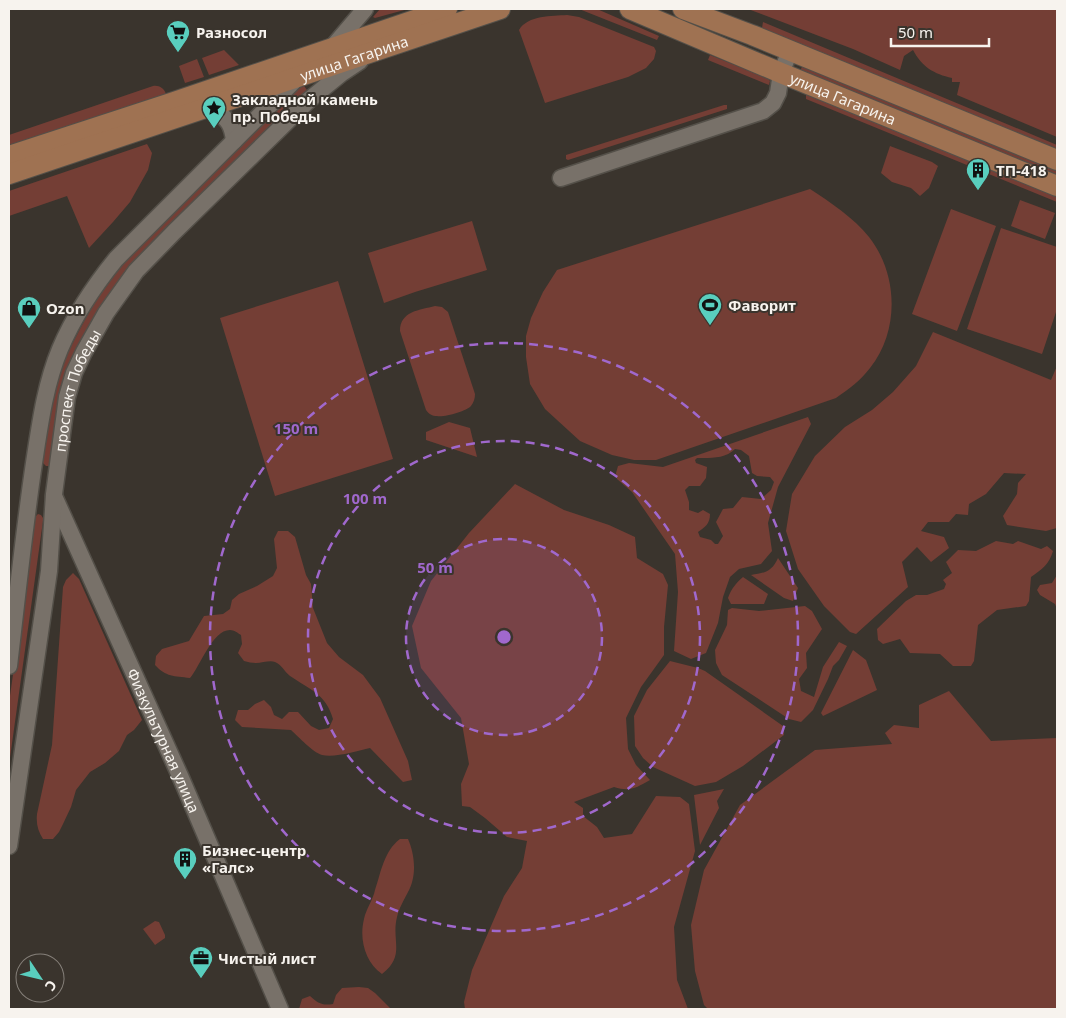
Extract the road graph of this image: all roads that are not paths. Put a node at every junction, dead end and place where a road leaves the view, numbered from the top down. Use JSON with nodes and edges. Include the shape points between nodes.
{"nodes":[{"id":1,"x":365,"y":9,"type":"edge"},
{"id":2,"x":446,"y":9,"type":"edge"},
{"id":3,"x":500,"y":9,"type":"edge"},
{"id":4,"x":630,"y":9,"type":"edge"},
{"id":5,"x":683,"y":9,"type":"edge"},
{"id":6,"x":335,"y":46,"type":"junction"},
{"id":7,"x":377,"y":50,"type":"junction"},
{"id":8,"x":790,"y":51,"type":"junction"},
{"id":9,"x":282,"y":64,"type":"junction"},
{"id":10,"x":781,"y":73,"type":"junction"},
{"id":11,"x":298,"y":77,"type":"junction"},
{"id":12,"x":311,"y":98,"type":"junction"},
{"id":13,"x":212,"y":106,"type":"junction"},
{"id":14,"x":234,"y":141,"type":"junction"},
{"id":15,"x":9,"y":156,"type":"edge"},
{"id":16,"x":1057,"y":160,"type":"edge"},
{"id":17,"x":9,"y":174,"type":"edge"},
{"id":18,"x":562,"y":178,"type":"dead end"},
{"id":19,"x":1057,"y":186,"type":"edge"},
{"id":20,"x":29,"y":492,"type":"junction"},
{"id":21,"x":54,"y":494,"type":"junction"},
{"id":22,"x":9,"y":666,"type":"edge"},
{"id":23,"x":9,"y":846,"type":"edge"},
{"id":24,"x":280,"y":1009,"type":"edge"}],
"edges":[{"from":1,"to":6,"type":"street","name":"проспект Победы"},
{"from":2,"to":6,"type":"main road","name":"улица Гагарина"},
{"from":3,"to":7,"type":"main road","name":"улица Гагарина"},
{"from":4,"to":10,"type":"main road","name":"улица Гагарина"},
{"from":5,"to":8,"type":"main road","name":"улица Гагарина"},
{"from":6,"to":9,"type":"main road","name":"улица Гагарина"},
{"from":6,"to":11,"type":"street","name":"проспект Победы"},
{"from":7,"to":11,"type":"main road","name":"улица Гагарина"},
{"from":7,"to":12,"type":"street","name":"проспект Победы"},
{"from":8,"to":10,"type":"street"},
{"from":8,"to":16,"type":"main road","name":"улица Гагарина"},
{"from":9,"to":11,"type":"street"},
{"from":9,"to":15,"type":"main road","name":"улица Гагарина"},
{"from":10,"to":18,"type":"street","via":[[773,104],[763,111]]},
{"from":10,"to":19,"type":"main road","name":"улица Гагарина"},
{"from":11,"to":12,"type":"street","via":[[312,88]]},
{"from":11,"to":13,"type":"main road","name":"улица Гагарина"},
{"from":11,"to":14,"type":"street","name":"проспект Победы"},
{"from":12,"to":21,"type":"street","name":"проспект Победы","via":[[136,271],[106,313],[78,365],[67,397]]},
{"from":13,"to":14,"type":"street","via":[[228,121]]},
{"from":13,"to":17,"type":"main road","name":"улица Гагарина"},
{"from":14,"to":20,"type":"street","name":"проспект Победы","via":[[116,259],[84,303],[60,349],[49,381]]},
{"from":20,"to":21,"type":"street"},
{"from":20,"to":22,"type":"street","name":"проспект Победы"},
{"from":21,"to":23,"type":"street","name":"проспект Победы","via":[[49,571]]},
{"from":21,"to":24,"type":"street","name":"Физкультурная улица"}]}
